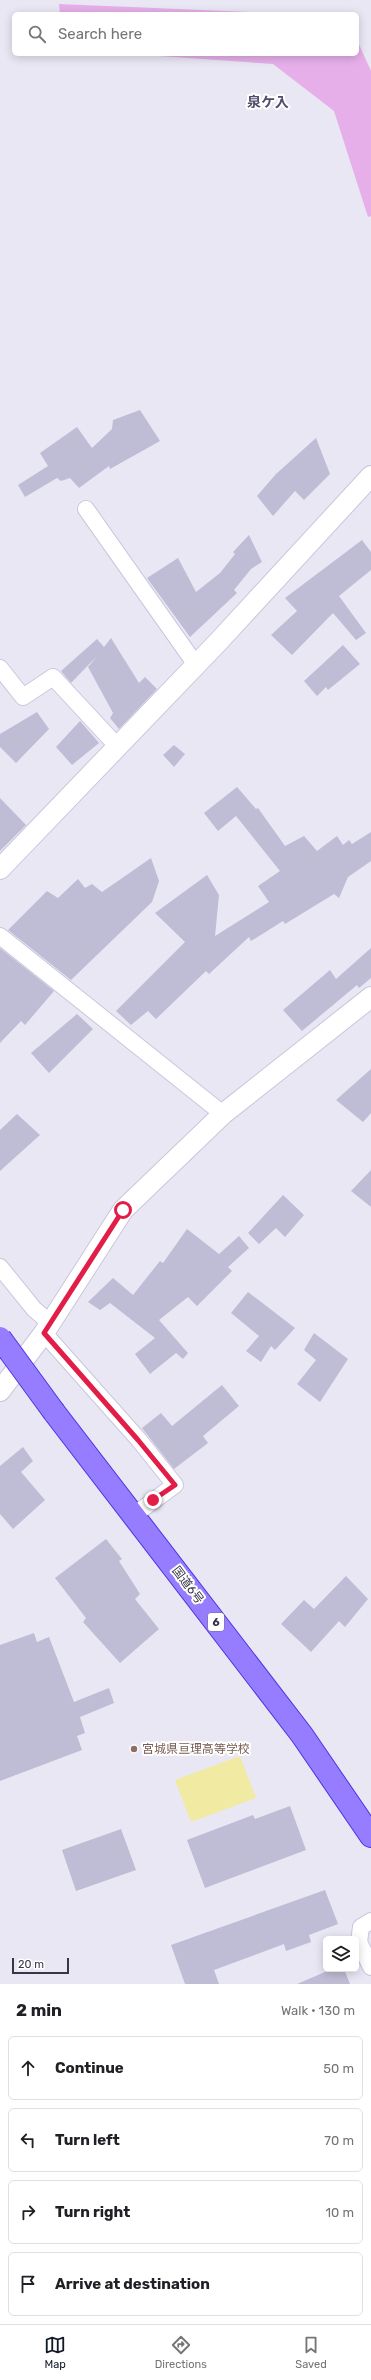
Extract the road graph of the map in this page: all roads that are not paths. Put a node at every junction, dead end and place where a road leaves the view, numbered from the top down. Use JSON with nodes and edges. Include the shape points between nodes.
{"nodes":[{"id":1,"x":371,"y":476,"type":"edge"},
{"id":2,"x":86,"y":509,"type":"dead end"},
{"id":3,"x":196,"y":665,"type":"junction"},
{"id":4,"x":0,"y":668,"type":"edge"},
{"id":5,"x":118,"y":747,"type":"junction"},
{"id":6,"x":0,"y":869,"type":"edge"},
{"id":7,"x":0,"y":936,"type":"edge"},
{"id":8,"x":371,"y":997,"type":"edge"},
{"id":9,"x":224,"y":1114,"type":"junction"},
{"id":10,"x":0,"y":1267,"type":"edge"},
{"id":11,"x":47,"y":1328,"type":"junction"},
{"id":12,"x":0,"y":1338,"type":"edge"},
{"id":13,"x":0,"y":1392,"type":"edge"},
{"id":14,"x":134,"y":1515,"type":"junction"},
{"id":15,"x":371,"y":1836,"type":"edge"},
{"id":16,"x":366,"y":1924,"type":"edge"},
{"id":17,"x":371,"y":1967,"type":"edge"}],
"edges":[{"from":1,"to":3,"type":"street"},
{"from":2,"to":3,"type":"street"},
{"from":3,"to":5,"type":"street"},
{"from":4,"to":5,"type":"street","via":[[23,697],[53,676]]},
{"from":5,"to":6,"type":"street"},
{"from":7,"to":9,"type":"street"},
{"from":8,"to":9,"type":"street"},
{"from":9,"to":11,"type":"street","via":[[123,1210]]},
{"from":10,"to":11,"type":"street"},
{"from":11,"to":13,"type":"street"},
{"from":11,"to":14,"type":"street","via":[[175,1485]]},
{"from":12,"to":14,"type":"highway","name":"国道6号","number":"6","bridge":true},
{"from":14,"to":15,"type":"highway","name":"国道6号","number":"6","via":[[302,1735]]},
{"from":16,"to":17,"type":"street","via":[[358,1942]]}]}
